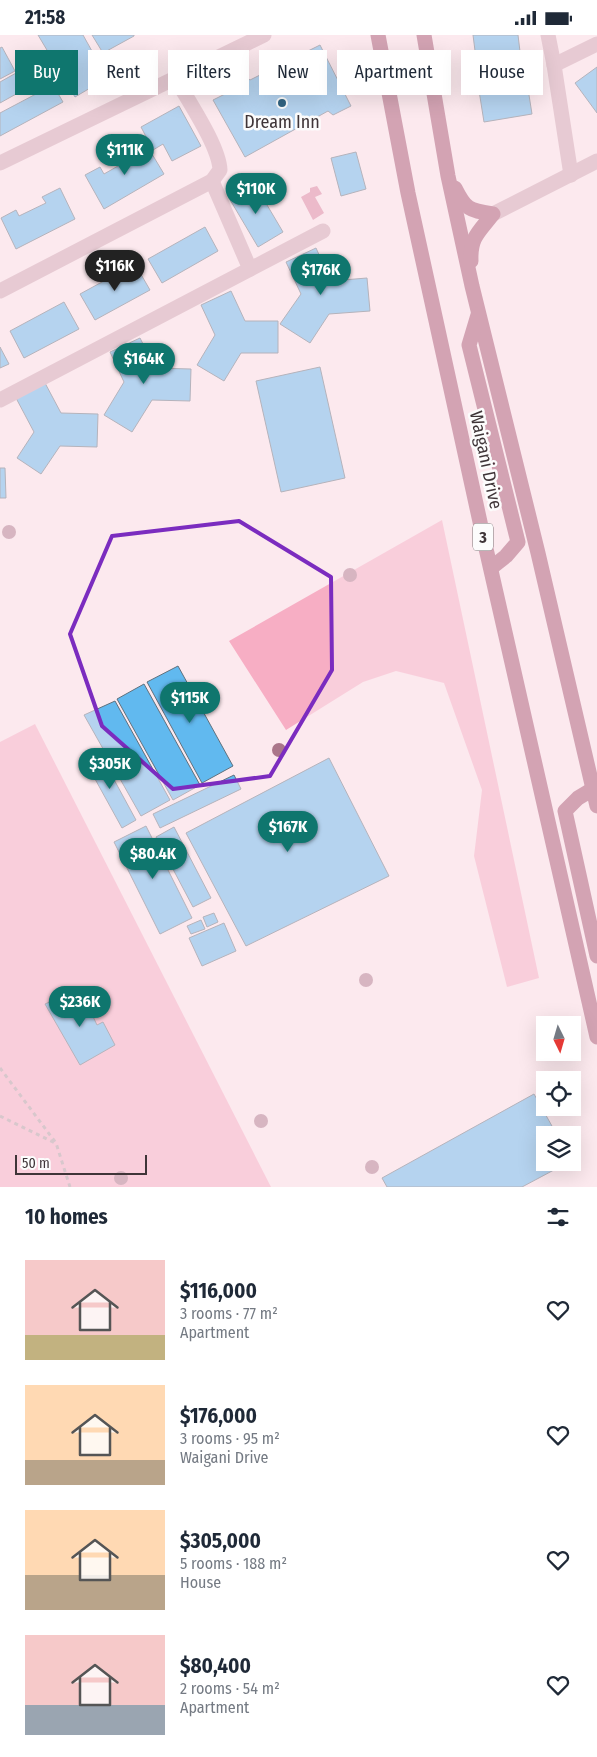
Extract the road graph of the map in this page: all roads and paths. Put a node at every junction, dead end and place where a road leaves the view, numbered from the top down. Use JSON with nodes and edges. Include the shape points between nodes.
{"nodes":[{"id":1,"x":264,"y":35,"type":"edge"},
{"id":2,"x":378,"y":35,"type":"edge"},
{"id":3,"x":424,"y":35,"type":"edge"},
{"id":4,"x":548,"y":35,"type":"edge"},
{"id":5,"x":597,"y":44,"type":"edge"},
{"id":6,"x":234,"y":50,"type":"edge"},
{"id":7,"x":554,"y":65,"type":"junction"},
{"id":8,"x":168,"y":83,"type":"edge"},
{"id":9,"x":185,"y":95,"type":"edge"},
{"id":10,"x":597,"y":161,"type":"edge"},
{"id":11,"x":0,"y":163,"type":"edge"},
{"id":12,"x":571,"y":175,"type":"junction"},
{"id":13,"x":448,"y":176,"type":"junction"},
{"id":14,"x":212,"y":181,"type":"junction"},
{"id":15,"x":493,"y":214,"type":"junction"},
{"id":16,"x":323,"y":231,"type":"dead end"},
{"id":17,"x":250,"y":269,"type":"junction"},
{"id":18,"x":472,"y":286,"type":"junction"},
{"id":19,"x":0,"y":291,"type":"edge"},
{"id":20,"x":478,"y":314,"type":"junction"},
{"id":21,"x":0,"y":400,"type":"edge"},
{"id":22,"x":491,"y":568,"type":"junction"},
{"id":23,"x":593,"y":789,"type":"junction"},
{"id":24,"x":597,"y":806,"type":"edge"},
{"id":25,"x":597,"y":956,"type":"edge"},
{"id":26,"x":597,"y":1037,"type":"edge"},
{"id":27,"x":0,"y":1068,"type":"edge"},
{"id":28,"x":0,"y":1116,"type":"edge"},
{"id":29,"x":56,"y":1143,"type":"junction"},
{"id":30,"x":70,"y":1187,"type":"edge"}],
"edges":[{"from":1,"to":6,"type":"street"},
{"from":2,"to":22,"type":"highway","name":"Waigani Drive","number":"3","via":[[408,193]]},
{"from":3,"to":13,"type":"highway","name":"Waigani Drive"},
{"from":4,"to":7,"type":"street"},
{"from":5,"to":7,"type":"street"},
{"from":7,"to":12,"type":"street"},
{"from":8,"to":11,"type":"street"},
{"from":9,"to":14,"type":"street","via":[[220,160],[220,170]]},
{"from":10,"to":12,"type":"street"},
{"from":12,"to":15,"type":"street"},
{"from":13,"to":15,"type":"highway","via":[[463,204],[474,211]]},
{"from":13,"to":18,"type":"highway","name":"Waigani Drive"},
{"from":14,"to":17,"type":"street"},
{"from":14,"to":19,"type":"street"},
{"from":15,"to":18,"type":"highway","via":[[474,237],[471,249]]},
{"from":16,"to":17,"type":"street"},
{"from":17,"to":21,"type":"street"},
{"from":18,"to":20,"type":"highway","name":"Waigani Drive"},
{"from":20,"to":22,"type":"highway","via":[[469,345],[518,542]]},
{"from":20,"to":23,"type":"highway","name":"Waigani Drive"},
{"from":22,"to":26,"type":"highway","name":"Waigani Drive","number":"3"},
{"from":23,"to":24,"type":"highway","name":"Waigani Drive"},
{"from":23,"to":25,"type":"highway","via":[[564,811]]},
{"from":27,"to":29,"type":"path"},
{"from":28,"to":29,"type":"path"},
{"from":29,"to":30,"type":"path"}]}
